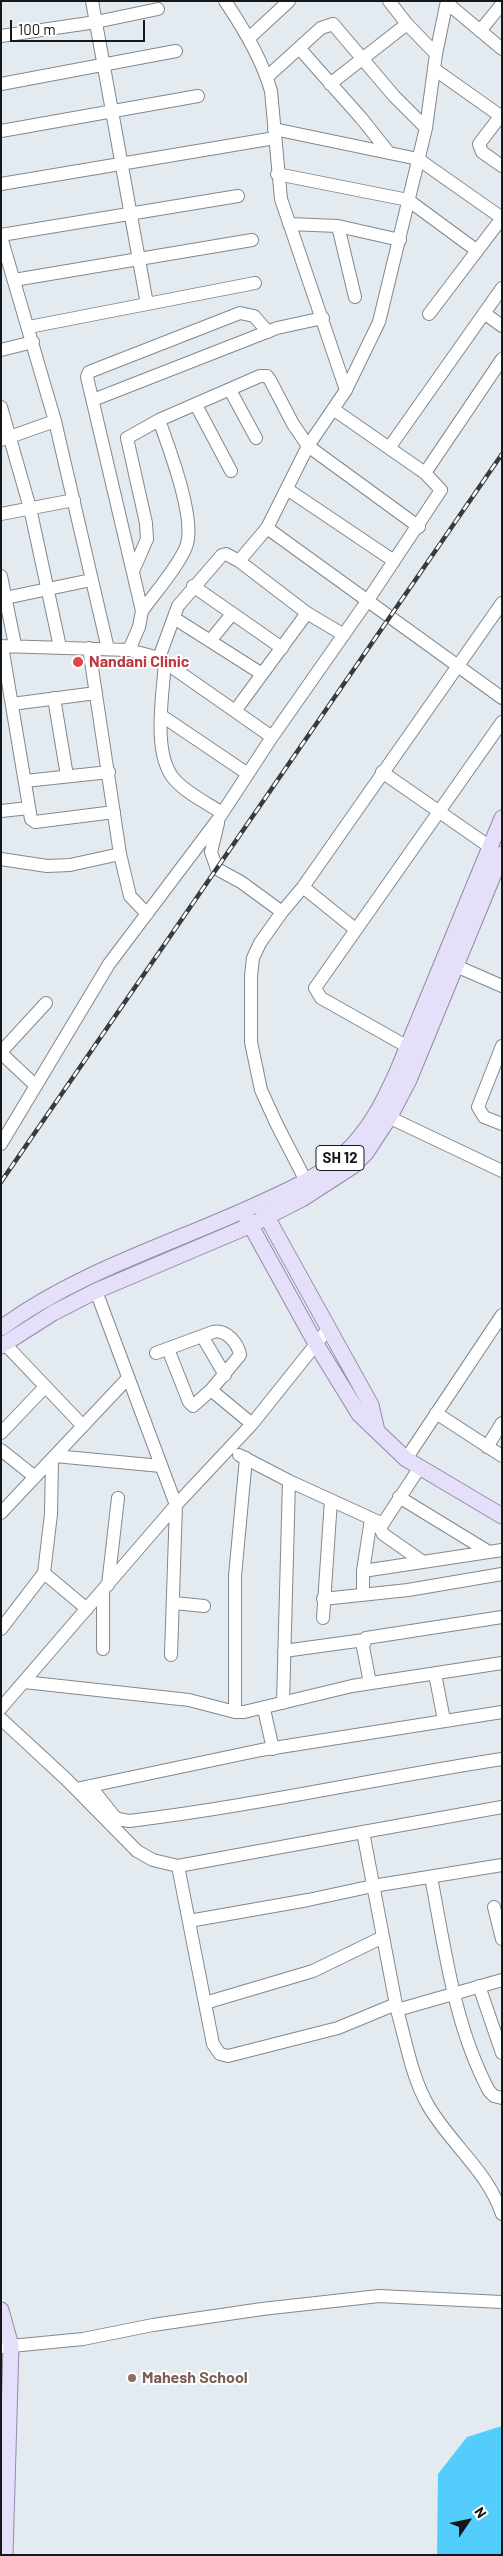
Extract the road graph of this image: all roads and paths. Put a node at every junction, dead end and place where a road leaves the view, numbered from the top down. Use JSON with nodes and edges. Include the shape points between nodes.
{"nodes":[{"id":1,"x":92,"y":1,"type":"edge"},
{"id":2,"x":226,"y":1,"type":"edge"},
{"id":3,"x":289,"y":1,"type":"edge"},
{"id":4,"x":389,"y":1,"type":"edge"},
{"id":5,"x":447,"y":2,"type":"edge"},
{"id":6,"x":502,"y":4,"type":"edge"},
{"id":7,"x":158,"y":9,"type":"dead end"},
{"id":8,"x":96,"y":22,"type":"junction"},
{"id":9,"x":407,"y":24,"type":"junction"},
{"id":10,"x":480,"y":31,"type":"junction"},
{"id":11,"x":1,"y":36,"type":"edge"},
{"id":12,"x":249,"y":38,"type":"junction"},
{"id":13,"x":300,"y":49,"type":"junction"},
{"id":14,"x":502,"y":49,"type":"edge"},
{"id":15,"x":176,"y":51,"type":"dead end"},
{"id":16,"x":436,"y":54,"type":"junction"},
{"id":17,"x":361,"y":58,"type":"junction"},
{"id":18,"x":104,"y":65,"type":"junction"},
{"id":19,"x":434,"y":70,"type":"junction"},
{"id":20,"x":268,"y":77,"type":"junction"},
{"id":21,"x":1,"y":84,"type":"edge"},
{"id":22,"x":330,"y":84,"type":"junction"},
{"id":23,"x":198,"y":96,"type":"dead end"},
{"id":24,"x":112,"y":111,"type":"junction"},
{"id":25,"x":501,"y":116,"type":"edge"},
{"id":26,"x":426,"y":128,"type":"junction"},
{"id":27,"x":1,"y":131,"type":"edge"},
{"id":28,"x":275,"y":134,"type":"junction"},
{"id":29,"x":390,"y":153,"type":"junction"},
{"id":30,"x":418,"y":159,"type":"junction"},
{"id":31,"x":122,"y":162,"type":"junction"},
{"id":32,"x":502,"y":166,"type":"edge"},
{"id":33,"x":277,"y":174,"type":"junction"},
{"id":34,"x":1,"y":184,"type":"edge"},
{"id":35,"x":238,"y":196,"type":"dead end"},
{"id":36,"x":408,"y":200,"type":"junction"},
{"id":37,"x":130,"y":215,"type":"junction"},
{"id":38,"x":502,"y":218,"type":"edge"},
{"id":39,"x":289,"y":224,"type":"junction"},
{"id":40,"x":338,"y":226,"type":"junction"},
{"id":41,"x":1,"y":236,"type":"edge"},
{"id":42,"x":252,"y":240,"type":"dead end"},
{"id":43,"x":400,"y":240,"type":"junction"},
{"id":44,"x":476,"y":250,"type":"junction"},
{"id":45,"x":138,"y":260,"type":"junction"},
{"id":46,"x":14,"y":280,"type":"junction"},
{"id":47,"x":255,"y":283,"type":"dead end"},
{"id":48,"x":502,"y":288,"type":"edge"},
{"id":49,"x":354,"y":297,"type":"dead end"},
{"id":50,"x":146,"y":304,"type":"junction"},
{"id":51,"x":484,"y":313,"type":"junction"},
{"id":52,"x":429,"y":314,"type":"dead end"},
{"id":53,"x":322,"y":318,"type":"junction"},
{"id":54,"x":502,"y":326,"type":"edge"},
{"id":55,"x":29,"y":327,"type":"junction"},
{"id":56,"x":276,"y":329,"type":"junction"},
{"id":57,"x":34,"y":342,"type":"junction"},
{"id":58,"x":1,"y":350,"type":"edge"},
{"id":59,"x":502,"y":359,"type":"edge"},
{"id":60,"x":230,"y":390,"type":"junction"},
{"id":61,"x":346,"y":390,"type":"junction"},
{"id":62,"x":93,"y":400,"type":"junction"},
{"id":63,"x":196,"y":405,"type":"junction"},
{"id":64,"x":1,"y":407,"type":"edge"},
{"id":65,"x":333,"y":409,"type":"junction"},
{"id":66,"x":159,"y":420,"type":"junction"},
{"id":67,"x":55,"y":421,"type":"junction"},
{"id":68,"x":6,"y":438,"type":"edge"},
{"id":69,"x":256,"y":438,"type":"dead end"},
{"id":70,"x":306,"y":442,"type":"junction"},
{"id":71,"x":388,"y":448,"type":"junction"},
{"id":72,"x":231,"y":471,"type":"dead end"},
{"id":73,"x":424,"y":473,"type":"junction"},
{"id":74,"x":286,"y":489,"type":"junction"},
{"id":75,"x":74,"y":500,"type":"junction"},
{"id":76,"x":30,"y":508,"type":"junction"},
{"id":77,"x":1,"y":514,"type":"edge"},
{"id":78,"x":419,"y":527,"type":"junction"},
{"id":79,"x":267,"y":528,"type":"junction"},
{"id":80,"x":239,"y":561,"type":"junction"},
{"id":81,"x":394,"y":561,"type":"junction"},
{"id":82,"x":133,"y":571,"type":"junction"},
{"id":83,"x":1,"y":576,"type":"edge"},
{"id":84,"x":91,"y":580,"type":"junction"},
{"id":85,"x":193,"y":586,"type":"junction"},
{"id":86,"x":47,"y":589,"type":"junction"},
{"id":87,"x":4,"y":598,"type":"edge"},
{"id":88,"x":368,"y":600,"type":"junction"},
{"id":89,"x":502,"y":603,"type":"edge"},
{"id":90,"x":142,"y":611,"type":"junction"},
{"id":91,"x":307,"y":613,"type":"junction"},
{"id":92,"x":232,"y":614,"type":"junction"},
{"id":93,"x":174,"y":618,"type":"junction"},
{"id":94,"x":344,"y":635,"type":"junction"},
{"id":95,"x":210,"y":641,"type":"junction"},
{"id":96,"x":6,"y":646,"type":"edge"},
{"id":97,"x":60,"y":647,"type":"junction"},
{"id":98,"x":89,"y":648,"type":"junction"},
{"id":99,"x":282,"y":648,"type":"junction"},
{"id":100,"x":108,"y":649,"type":"junction"},
{"id":101,"x":132,"y":650,"type":"junction"},
{"id":102,"x":160,"y":659,"type":"junction"},
{"id":103,"x":458,"y":668,"type":"junction"},
{"id":104,"x":262,"y":674,"type":"junction"},
{"id":105,"x":4,"y":686,"type":"edge"},
{"id":106,"x":96,"y":693,"type":"junction"},
{"id":107,"x":54,"y":698,"type":"junction"},
{"id":108,"x":502,"y":698,"type":"edge"},
{"id":109,"x":12,"y":704,"type":"junction"},
{"id":110,"x":235,"y":711,"type":"junction"},
{"id":111,"x":162,"y":716,"type":"junction"},
{"id":112,"x":7,"y":721,"type":"edge"},
{"id":113,"x":502,"y":722,"type":"edge"},
{"id":114,"x":272,"y":737,"type":"junction"},
{"id":115,"x":108,"y":772,"type":"junction"},
{"id":116,"x":382,"y":772,"type":"junction"},
{"id":117,"x":248,"y":774,"type":"junction"},
{"id":118,"x":67,"y":776,"type":"junction"},
{"id":119,"x":25,"y":781,"type":"junction"},
{"id":120,"x":29,"y":808,"type":"junction"},
{"id":121,"x":1,"y":811,"type":"edge"},
{"id":122,"x":114,"y":812,"type":"junction"},
{"id":123,"x":439,"y":812,"type":"junction"},
{"id":124,"x":220,"y":815,"type":"junction"},
{"id":125,"x":502,"y":818,"type":"edge"},
{"id":126,"x":496,"y":851,"type":"edge"},
{"id":127,"x":120,"y":854,"type":"junction"},
{"id":128,"x":1,"y":859,"type":"edge"},
{"id":129,"x":303,"y":887,"type":"junction"},
{"id":130,"x":282,"y":912,"type":"junction"},
{"id":131,"x":148,"y":914,"type":"junction"},
{"id":132,"x":355,"y":929,"type":"junction"},
{"id":133,"x":456,"y":966,"type":"junction"},
{"id":134,"x":502,"y":986,"type":"edge"},
{"id":135,"x":46,"y":1003,"type":"dead end"},
{"id":136,"x":502,"y":1046,"type":"edge"},
{"id":137,"x":408,"y":1047,"type":"junction"},
{"id":138,"x":1,"y":1052,"type":"edge"},
{"id":139,"x":36,"y":1086,"type":"junction"},
{"id":140,"x":384,"y":1115,"type":"junction"},
{"id":141,"x":502,"y":1124,"type":"edge"},
{"id":142,"x":1,"y":1144,"type":"edge"},
{"id":143,"x":502,"y":1171,"type":"edge"},
{"id":144,"x":306,"y":1181,"type":"junction"},
{"id":145,"x":259,"y":1203,"type":"junction"},
{"id":146,"x":242,"y":1211,"type":"junction"},
{"id":147,"x":267,"y":1217,"type":"junction"},
{"id":148,"x":250,"y":1226,"type":"junction"},
{"id":149,"x":96,"y":1291,"type":"junction"},
{"id":150,"x":502,"y":1315,"type":"edge"},
{"id":151,"x":328,"y":1329,"type":"junction"},
{"id":152,"x":202,"y":1336,"type":"junction"},
{"id":153,"x":2,"y":1339,"type":"edge"},
{"id":154,"x":316,"y":1344,"type":"junction"},
{"id":155,"x":225,"y":1375,"type":"junction"},
{"id":156,"x":128,"y":1378,"type":"junction"},
{"id":157,"x":44,"y":1388,"type":"junction"},
{"id":158,"x":211,"y":1390,"type":"junction"},
{"id":159,"x":436,"y":1413,"type":"junction"},
{"id":160,"x":252,"y":1424,"type":"junction"},
{"id":161,"x":502,"y":1424,"type":"edge"},
{"id":162,"x":83,"y":1426,"type":"junction"},
{"id":163,"x":378,"y":1432,"type":"junction"},
{"id":164,"x":1,"y":1433,"type":"edge"},
{"id":165,"x":487,"y":1447,"type":"junction"},
{"id":166,"x":230,"y":1449,"type":"junction"},
{"id":167,"x":1,"y":1450,"type":"edge"},
{"id":168,"x":502,"y":1456,"type":"edge"},
{"id":169,"x":54,"y":1457,"type":"junction"},
{"id":170,"x":246,"y":1458,"type":"junction"},
{"id":171,"x":406,"y":1459,"type":"junction"},
{"id":172,"x":162,"y":1466,"type":"junction"},
{"id":173,"x":420,"y":1467,"type":"junction"},
{"id":174,"x":35,"y":1478,"type":"junction"},
{"id":175,"x":289,"y":1481,"type":"junction"},
{"id":176,"x":399,"y":1497,"type":"junction"},
{"id":177,"x":118,"y":1498,"type":"dead end"},
{"id":178,"x":331,"y":1500,"type":"junction"},
{"id":179,"x":176,"y":1506,"type":"junction"},
{"id":180,"x":1,"y":1513,"type":"edge"},
{"id":181,"x":502,"y":1516,"type":"edge"},
{"id":182,"x":376,"y":1521,"type":"junction"},
{"id":183,"x":495,"y":1551,"type":"edge"},
{"id":184,"x":424,"y":1562,"type":"junction"},
{"id":185,"x":363,"y":1571,"type":"junction"},
{"id":186,"x":44,"y":1573,"type":"junction"},
{"id":187,"x":502,"y":1574,"type":"edge"},
{"id":188,"x":105,"y":1588,"type":"junction"},
{"id":189,"x":363,"y":1595,"type":"junction"},
{"id":190,"x":323,"y":1599,"type":"junction"},
{"id":191,"x":174,"y":1603,"type":"junction"},
{"id":192,"x":204,"y":1606,"type":"dead end"},
{"id":193,"x":87,"y":1609,"type":"junction"},
{"id":194,"x":502,"y":1617,"type":"edge"},
{"id":195,"x":323,"y":1618,"type":"dead end"},
{"id":196,"x":1,"y":1629,"type":"edge"},
{"id":197,"x":364,"y":1640,"type":"junction"},
{"id":198,"x":103,"y":1649,"type":"dead end"},
{"id":199,"x":284,"y":1651,"type":"junction"},
{"id":200,"x":171,"y":1654,"type":"dead end"},
{"id":201,"x":502,"y":1663,"type":"edge"},
{"id":202,"x":434,"y":1674,"type":"junction"},
{"id":203,"x":24,"y":1682,"type":"junction"},
{"id":204,"x":370,"y":1683,"type":"junction"},
{"id":205,"x":283,"y":1703,"type":"junction"},
{"id":206,"x":1,"y":1708,"type":"edge"},
{"id":207,"x":264,"y":1709,"type":"junction"},
{"id":208,"x":235,"y":1712,"type":"junction"},
{"id":209,"x":502,"y":1712,"type":"edge"},
{"id":210,"x":1,"y":1719,"type":"edge"},
{"id":211,"x":444,"y":1720,"type":"junction"},
{"id":212,"x":273,"y":1749,"type":"junction"},
{"id":213,"x":502,"y":1759,"type":"edge"},
{"id":214,"x":90,"y":1786,"type":"junction"},
{"id":215,"x":76,"y":1789,"type":"junction"},
{"id":216,"x":502,"y":1807,"type":"edge"},
{"id":217,"x":363,"y":1832,"type":"junction"},
{"id":218,"x":502,"y":1865,"type":"edge"},
{"id":219,"x":178,"y":1866,"type":"junction"},
{"id":220,"x":431,"y":1877,"type":"junction"},
{"id":221,"x":373,"y":1886,"type":"junction"},
{"id":222,"x":494,"y":1907,"type":"dead end"},
{"id":223,"x":189,"y":1921,"type":"junction"},
{"id":224,"x":383,"y":1937,"type":"junction"},
{"id":225,"x":502,"y":1939,"type":"edge"},
{"id":226,"x":502,"y":1980,"type":"edge"},
{"id":227,"x":479,"y":1986,"type":"junction"},
{"id":228,"x":453,"y":1994,"type":"junction"},
{"id":229,"x":205,"y":2003,"type":"junction"},
{"id":230,"x":397,"y":2007,"type":"junction"},
{"id":231,"x":501,"y":2047,"type":"edge"},
{"id":232,"x":502,"y":2098,"type":"edge"},
{"id":233,"x":502,"y":2214,"type":"edge"},
{"id":234,"x":502,"y":2302,"type":"edge"},
{"id":235,"x":1,"y":2310,"type":"edge"},
{"id":236,"x":6,"y":2347,"type":"edge"},
{"id":237,"x":4,"y":2555,"type":"edge"}],
"edges":[{"from":1,"to":8,"type":"street"},
{"from":2,"to":12,"type":"street"},
{"from":3,"to":12,"type":"street"},
{"from":4,"to":9,"type":"street"},
{"from":5,"to":10,"type":"street"},
{"from":5,"to":16,"type":"street"},
{"from":6,"to":10,"type":"street"},
{"from":7,"to":8,"type":"street"},
{"from":8,"to":11,"type":"street"},
{"from":8,"to":18,"type":"street"},
{"from":9,"to":16,"type":"street"},
{"from":9,"to":17,"type":"street"},
{"from":10,"to":14,"type":"street"},
{"from":12,"to":20,"type":"street"},
{"from":13,"to":17,"type":"street","via":[[321,28],[332,24]]},
{"from":13,"to":20,"type":"street"},
{"from":13,"to":22,"type":"street"},
{"from":15,"to":18,"type":"street"},
{"from":16,"to":19,"type":"street"},
{"from":17,"to":22,"type":"street"},
{"from":17,"to":26,"type":"street"},
{"from":18,"to":21,"type":"street"},
{"from":18,"to":24,"type":"street"},
{"from":19,"to":25,"type":"street"},
{"from":19,"to":26,"type":"street"},
{"from":20,"to":28,"type":"street"},
{"from":22,"to":29,"type":"street"},
{"from":23,"to":24,"type":"street"},
{"from":24,"to":27,"type":"street"},
{"from":24,"to":31,"type":"street"},
{"from":25,"to":32,"type":"street","via":[[479,144],[482,152]]},
{"from":26,"to":30,"type":"street"},
{"from":28,"to":29,"type":"street"},
{"from":28,"to":31,"type":"street","via":[[258,141]]},
{"from":28,"to":33,"type":"street"},
{"from":29,"to":30,"type":"street"},
{"from":30,"to":36,"type":"street"},
{"from":30,"to":38,"type":"street"},
{"from":31,"to":34,"type":"street"},
{"from":31,"to":37,"type":"street"},
{"from":33,"to":36,"type":"street"},
{"from":33,"to":39,"type":"street"},
{"from":35,"to":37,"type":"street"},
{"from":36,"to":43,"type":"street"},
{"from":36,"to":44,"type":"street"},
{"from":37,"to":41,"type":"street"},
{"from":37,"to":45,"type":"street"},
{"from":38,"to":44,"type":"street"},
{"from":39,"to":40,"type":"street"},
{"from":39,"to":53,"type":"street"},
{"from":40,"to":43,"type":"street"},
{"from":40,"to":49,"type":"street"},
{"from":41,"to":46,"type":"street"},
{"from":42,"to":45,"type":"street"},
{"from":43,"to":61,"type":"street","via":[[379,322]]},
{"from":44,"to":52,"type":"street"},
{"from":45,"to":46,"type":"street"},
{"from":45,"to":50,"type":"street"},
{"from":46,"to":55,"type":"street"},
{"from":47,"to":50,"type":"street"},
{"from":48,"to":51,"type":"street"},
{"from":50,"to":55,"type":"street"},
{"from":51,"to":54,"type":"street"},
{"from":51,"to":71,"type":"street"},
{"from":53,"to":56,"type":"street"},
{"from":53,"to":61,"type":"street"},
{"from":55,"to":57,"type":"street"},
{"from":56,"to":62,"type":"street"},
{"from":56,"to":62,"type":"street","via":[[254,316],[240,313],[94,369],[87,377]]},
{"from":57,"to":58,"type":"street"},
{"from":57,"to":67,"type":"street"},
{"from":59,"to":73,"type":"street"},
{"from":60,"to":63,"type":"street"},
{"from":60,"to":69,"type":"street"},
{"from":60,"to":70,"type":"street","via":[[267,376]]},
{"from":61,"to":65,"type":"street"},
{"from":62,"to":82,"type":"street"},
{"from":63,"to":66,"type":"street"},
{"from":63,"to":72,"type":"street"},
{"from":64,"to":68,"type":"street"},
{"from":65,"to":70,"type":"street"},
{"from":65,"to":71,"type":"street"},
{"from":66,"to":82,"type":"street","via":[[126,440],[147,539]]},
{"from":66,"to":90,"type":"street","via":[[180,480],[188,537],[182,555]]},
{"from":67,"to":68,"type":"street"},
{"from":67,"to":75,"type":"street"},
{"from":68,"to":76,"type":"street"},
{"from":70,"to":74,"type":"street"},
{"from":70,"to":78,"type":"street"},
{"from":71,"to":73,"type":"street"},
{"from":73,"to":78,"type":"street","via":[[441,490]]},
{"from":74,"to":79,"type":"street"},
{"from":74,"to":81,"type":"street"},
{"from":75,"to":76,"type":"street"},
{"from":75,"to":84,"type":"street"},
{"from":76,"to":77,"type":"street"},
{"from":76,"to":86,"type":"street"},
{"from":78,"to":81,"type":"street"},
{"from":79,"to":80,"type":"street"},
{"from":79,"to":88,"type":"street"},
{"from":80,"to":85,"type":"street","via":[[222,555]]},
{"from":80,"to":91,"type":"street"},
{"from":81,"to":88,"type":"street"},
{"from":82,"to":90,"type":"street"},
{"from":83,"to":87,"type":"street"},
{"from":84,"to":86,"type":"street"},
{"from":84,"to":100,"type":"street"},
{"from":85,"to":92,"type":"street"},
{"from":85,"to":93,"type":"street","via":[[178,606]]},
{"from":86,"to":87,"type":"street"},
{"from":86,"to":97,"type":"street"},
{"from":87,"to":96,"type":"street"},
{"from":88,"to":94,"type":"street"},
{"from":88,"to":103,"type":"street"},
{"from":89,"to":103,"type":"street"},
{"from":90,"to":101,"type":"street"},
{"from":91,"to":94,"type":"street"},
{"from":91,"to":99,"type":"street"},
{"from":92,"to":95,"type":"street"},
{"from":92,"to":99,"type":"street"},
{"from":93,"to":95,"type":"street"},
{"from":93,"to":102,"type":"street"},
{"from":94,"to":114,"type":"street"},
{"from":95,"to":104,"type":"street"},
{"from":96,"to":97,"type":"street"},
{"from":96,"to":105,"type":"street"},
{"from":97,"to":98,"type":"street"},
{"from":98,"to":100,"type":"street"},
{"from":98,"to":106,"type":"street"},
{"from":99,"to":104,"type":"street"},
{"from":100,"to":101,"type":"street"},
{"from":101,"to":102,"type":"street"},
{"from":102,"to":110,"type":"street"},
{"from":102,"to":111,"type":"street"},
{"from":103,"to":108,"type":"street"},
{"from":103,"to":116,"type":"street"},
{"from":104,"to":110,"type":"street"},
{"from":105,"to":109,"type":"street"},
{"from":106,"to":107,"type":"street"},
{"from":106,"to":115,"type":"street"},
{"from":107,"to":109,"type":"street"},
{"from":107,"to":118,"type":"street"},
{"from":109,"to":112,"type":"street"},
{"from":110,"to":114,"type":"street"},
{"from":111,"to":117,"type":"street"},
{"from":111,"to":124,"type":"street","via":[[167,768],[175,781]]},
{"from":112,"to":119,"type":"street"},
{"from":113,"to":123,"type":"street"},
{"from":114,"to":117,"type":"street"},
{"from":115,"to":118,"type":"street"},
{"from":115,"to":122,"type":"street"},
{"from":116,"to":123,"type":"street"},
{"from":116,"to":129,"type":"street"},
{"from":117,"to":124,"type":"street"},
{"from":118,"to":119,"type":"street"},
{"from":119,"to":120,"type":"street"},
{"from":120,"to":121,"type":"street"},
{"from":120,"to":122,"type":"street","via":[[35,822]]},
{"from":122,"to":127,"type":"street"},
{"from":123,"to":126,"type":"street"},
{"from":123,"to":132,"type":"street"},
{"from":124,"to":130,"type":"street","via":[[211,852],[217,869]]},
{"from":124,"to":131,"type":"street"},
{"from":125,"to":126,"type":"main road","number":"SH 12"},
{"from":126,"to":133,"type":"main road","number":"SH 12"},
{"from":126,"to":137,"type":"main road","number":"SH 12","via":[[432,983]]},
{"from":127,"to":128,"type":"street","via":[[70,865],[47,866]]},
{"from":127,"to":131,"type":"street","via":[[132,899]]},
{"from":129,"to":130,"type":"street"},
{"from":129,"to":132,"type":"street"},
{"from":130,"to":144,"type":"street","via":[[253,958],[251,1042],[261,1090]]},
{"from":131,"to":139,"type":"street","via":[[109,964]]},
{"from":132,"to":137,"type":"street","via":[[316,984],[315,992]]},
{"from":133,"to":134,"type":"street"},
{"from":133,"to":140,"type":"main road","number":"SH 12","via":[[421,1051]]},
{"from":135,"to":138,"type":"street"},
{"from":136,"to":141,"type":"street","via":[[478,1107],[484,1116]]},
{"from":137,"to":140,"type":"main road","number":"SH 12"},
{"from":138,"to":139,"type":"street"},
{"from":139,"to":142,"type":"street"},
{"from":140,"to":143,"type":"street"},
{"from":140,"to":144,"type":"main road","number":"SH 12","via":[[343,1156]]},
{"from":140,"to":147,"type":"main road","number":"SH 12","via":[[371,1147],[353,1166]]},
{"from":144,"to":145,"type":"main road","number":"SH 12"},
{"from":145,"to":146,"type":"main road","number":"SH 12"},
{"from":145,"to":147,"type":"main road"},
{"from":146,"to":148,"type":"main road"},
{"from":146,"to":153,"type":"main road","number":"SH 12","via":[[43,1300]]},
{"from":147,"to":148,"type":"main road","number":"SH 12"},
{"from":147,"to":151,"type":"main road"},
{"from":148,"to":149,"type":"main road","number":"SH 12"},
{"from":148,"to":154,"type":"main road"},
{"from":149,"to":153,"type":"main road","number":"SH 12"},
{"from":149,"to":156,"type":"street"},
{"from":150,"to":159,"type":"street"},
{"from":151,"to":154,"type":"street"},
{"from":151,"to":163,"type":"main road","via":[[371,1405]]},
{"from":152,"to":155,"type":"street"},
{"from":152,"to":155,"type":"street","via":[[222,1331],[238,1349],[240,1359]]},
{"from":152,"to":158,"type":"street","via":[[162,1351],[190,1404],[195,1406]]},
{"from":153,"to":157,"type":"street"},
{"from":154,"to":160,"type":"street"},
{"from":154,"to":163,"type":"main road","via":[[359,1414]]},
{"from":155,"to":158,"type":"street"},
{"from":156,"to":162,"type":"street"},
{"from":156,"to":172,"type":"street"},
{"from":157,"to":162,"type":"street"},
{"from":157,"to":164,"type":"street"},
{"from":158,"to":160,"type":"street"},
{"from":159,"to":165,"type":"street"},
{"from":159,"to":171,"type":"street"},
{"from":160,"to":166,"type":"street"},
{"from":161,"to":165,"type":"street"},
{"from":162,"to":169,"type":"street"},
{"from":163,"to":171,"type":"main road"},
{"from":165,"to":168,"type":"street"},
{"from":166,"to":170,"type":"street"},
{"from":166,"to":179,"type":"street"},
{"from":167,"to":174,"type":"street"},
{"from":169,"to":172,"type":"street"},
{"from":169,"to":174,"type":"street"},
{"from":169,"to":186,"type":"street"},
{"from":170,"to":175,"type":"street"},
{"from":170,"to":208,"type":"street","via":[[235,1576]]},
{"from":171,"to":173,"type":"main road"},
{"from":172,"to":179,"type":"street"},
{"from":173,"to":176,"type":"street"},
{"from":173,"to":181,"type":"main road"},
{"from":174,"to":180,"type":"street"},
{"from":175,"to":178,"type":"street"},
{"from":175,"to":199,"type":"street"},
{"from":176,"to":182,"type":"street"},
{"from":176,"to":183,"type":"street"},
{"from":177,"to":188,"type":"street"},
{"from":178,"to":182,"type":"street"},
{"from":178,"to":190,"type":"street"},
{"from":179,"to":188,"type":"street"},
{"from":179,"to":191,"type":"street"},
{"from":182,"to":184,"type":"street","via":[[383,1534]]},
{"from":182,"to":185,"type":"street"},
{"from":183,"to":184,"type":"street"},
{"from":184,"to":185,"type":"street"},
{"from":185,"to":189,"type":"street"},
{"from":186,"to":193,"type":"street"},
{"from":186,"to":196,"type":"street"},
{"from":187,"to":189,"type":"street"},
{"from":188,"to":193,"type":"street"},
{"from":188,"to":198,"type":"street"},
{"from":189,"to":190,"type":"street"},
{"from":190,"to":195,"type":"street"},
{"from":191,"to":192,"type":"street"},
{"from":191,"to":200,"type":"street"},
{"from":193,"to":203,"type":"street"},
{"from":194,"to":197,"type":"street"},
{"from":197,"to":199,"type":"street"},
{"from":197,"to":204,"type":"street"},
{"from":199,"to":205,"type":"street"},
{"from":201,"to":202,"type":"street"},
{"from":202,"to":204,"type":"street"},
{"from":202,"to":211,"type":"street"},
{"from":203,"to":206,"type":"street"},
{"from":203,"to":208,"type":"street","via":[[189,1700]]},
{"from":204,"to":205,"type":"street"},
{"from":205,"to":207,"type":"street"},
{"from":207,"to":208,"type":"street"},
{"from":207,"to":212,"type":"street"},
{"from":209,"to":211,"type":"street"},
{"from":210,"to":215,"type":"street"},
{"from":211,"to":212,"type":"street"},
{"from":212,"to":214,"type":"street"},
{"from":213,"to":214,"type":"street","via":[[130,1821],[114,1816]]},
{"from":214,"to":215,"type":"street"},
{"from":215,"to":219,"type":"street","via":[[137,1851],[153,1860]]},
{"from":216,"to":217,"type":"street"},
{"from":217,"to":219,"type":"street"},
{"from":217,"to":221,"type":"street"},
{"from":218,"to":220,"type":"street"},
{"from":219,"to":223,"type":"street"},
{"from":220,"to":221,"type":"street"},
{"from":220,"to":228,"type":"street"},
{"from":221,"to":223,"type":"street"},
{"from":221,"to":224,"type":"street"},
{"from":222,"to":225,"type":"street"},
{"from":223,"to":229,"type":"street"},
{"from":224,"to":229,"type":"street","via":[[318,1969]]},
{"from":224,"to":230,"type":"street"},
{"from":226,"to":227,"type":"street"},
{"from":227,"to":228,"type":"street"},
{"from":227,"to":231,"type":"street"},
{"from":228,"to":230,"type":"street"},
{"from":228,"to":232,"type":"street","via":[[482,2077],[494,2096]]},
{"from":229,"to":230,"type":"street","via":[[214,2049],[228,2056],[338,2028]]},
{"from":230,"to":233,"type":"street","via":[[418,2083],[428,2105],[491,2188]]},
{"from":234,"to":236,"type":"street","via":[[379,2296],[262,2309],[83,2339]]},
{"from":235,"to":236,"type":"main road"},
{"from":236,"to":237,"type":"main road"}]}
